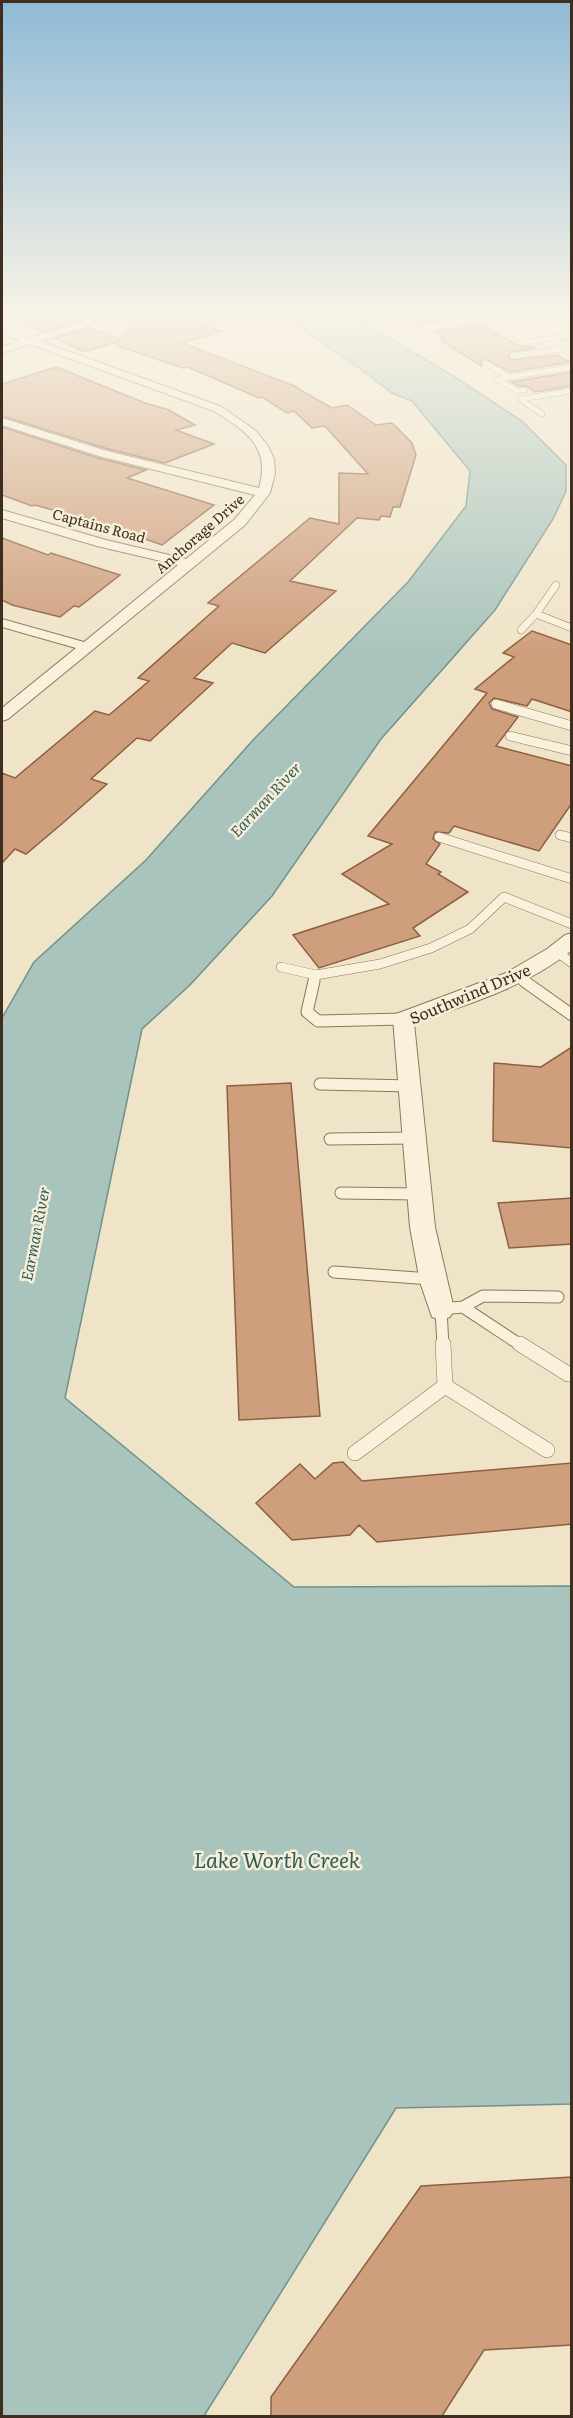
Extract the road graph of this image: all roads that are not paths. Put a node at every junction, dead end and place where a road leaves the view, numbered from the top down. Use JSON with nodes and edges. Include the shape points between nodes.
{"nodes":[{"id":1,"x":22,"y":427,"type":"edge"},
{"id":2,"x":246,"y":427,"type":"edge"},
{"id":3,"x":264,"y":493,"type":"junction"},
{"id":4,"x":2,"y":514,"type":"edge"},
{"id":5,"x":189,"y":564,"type":"junction"},
{"id":6,"x":556,"y":585,"type":"dead end"},
{"id":7,"x":536,"y":614,"type":"junction"},
{"id":8,"x":2,"y":623,"type":"edge"},
{"id":9,"x":572,"y":628,"type":"edge"},
{"id":10,"x":521,"y":630,"type":"dead end"},
{"id":11,"x":87,"y":647,"type":"junction"},
{"id":12,"x":496,"y":704,"type":"dead end"},
{"id":13,"x":2,"y":716,"type":"edge"},
{"id":14,"x":572,"y":726,"type":"edge"},
{"id":15,"x":510,"y":736,"type":"dead end"},
{"id":16,"x":572,"y":751,"type":"edge"},
{"id":17,"x":560,"y":835,"type":"dead end"},
{"id":18,"x":439,"y":837,"type":"dead end"},
{"id":19,"x":572,"y":838,"type":"edge"},
{"id":20,"x":572,"y":879,"type":"edge"},
{"id":21,"x":572,"y":924,"type":"edge"},
{"id":22,"x":566,"y":951,"type":"edge"},
{"id":23,"x":281,"y":967,"type":"dead end"},
{"id":24,"x":316,"y":975,"type":"junction"},
{"id":25,"x":516,"y":975,"type":"junction"},
{"id":26,"x":572,"y":1015,"type":"edge"},
{"id":27,"x":404,"y":1019,"type":"junction"},
{"id":28,"x":320,"y":1084,"type":"dead end"},
{"id":29,"x":411,"y":1086,"type":"junction"},
{"id":30,"x":414,"y":1138,"type":"junction"},
{"id":31,"x":330,"y":1139,"type":"dead end"},
{"id":32,"x":341,"y":1193,"type":"dead end"},
{"id":33,"x":418,"y":1194,"type":"junction"},
{"id":34,"x":334,"y":1272,"type":"dead end"},
{"id":35,"x":431,"y":1278,"type":"junction"},
{"id":36,"x":558,"y":1297,"type":"dead end"},
{"id":37,"x":452,"y":1308,"type":"junction"},
{"id":38,"x":568,"y":1374,"type":"dead end"},
{"id":39,"x":445,"y":1386,"type":"junction"},
{"id":40,"x":547,"y":1449,"type":"dead end"},
{"id":41,"x":355,"y":1453,"type":"dead end"}],
"edges":[{"from":1,"to":3,"type":"street","via":[[103,454]]},
{"from":2,"to":3,"type":"street","name":"Anchorage Drive","via":[[269,462],[270,475]]},
{"from":3,"to":5,"type":"street","name":"Anchorage Drive","via":[[240,522]]},
{"from":4,"to":5,"type":"street","name":"Captains Road"},
{"from":5,"to":11,"type":"street","name":"Anchorage Drive"},
{"from":6,"to":7,"type":"lane"},
{"from":7,"to":9,"type":"lane"},
{"from":7,"to":10,"type":"lane"},
{"from":8,"to":11,"type":"street"},
{"from":11,"to":13,"type":"street","name":"Anchorage Drive"},
{"from":12,"to":14,"type":"lane"},
{"from":15,"to":16,"type":"lane"},
{"from":17,"to":19,"type":"lane"},
{"from":18,"to":20,"type":"lane"},
{"from":21,"to":24,"type":"lane","via":[[504,897],[470,929],[431,948],[380,964]]},
{"from":22,"to":25,"type":"street","name":"Southwind Drive"},
{"from":23,"to":24,"type":"lane"},
{"from":24,"to":27,"type":"lane","via":[[307,1012],[318,1021]]},
{"from":25,"to":26,"type":"lane"},
{"from":25,"to":27,"type":"street","name":"Southwind Drive"},
{"from":27,"to":29,"type":"street","name":"Southwind Drive"},
{"from":28,"to":29,"type":"lane"},
{"from":29,"to":30,"type":"street","name":"Southwind Drive"},
{"from":30,"to":31,"type":"lane"},
{"from":30,"to":33,"type":"street","name":"Southwind Drive"},
{"from":32,"to":33,"type":"lane"},
{"from":33,"to":35,"type":"street","name":"Southwind Drive"},
{"from":34,"to":35,"type":"lane"},
{"from":35,"to":37,"type":"street","name":"Southwind Drive"},
{"from":36,"to":37,"type":"lane","via":[[483,1296]]},
{"from":37,"to":38,"type":"lane"},
{"from":37,"to":39,"type":"lane"},
{"from":39,"to":40,"type":"lane"},
{"from":39,"to":41,"type":"lane"}]}
